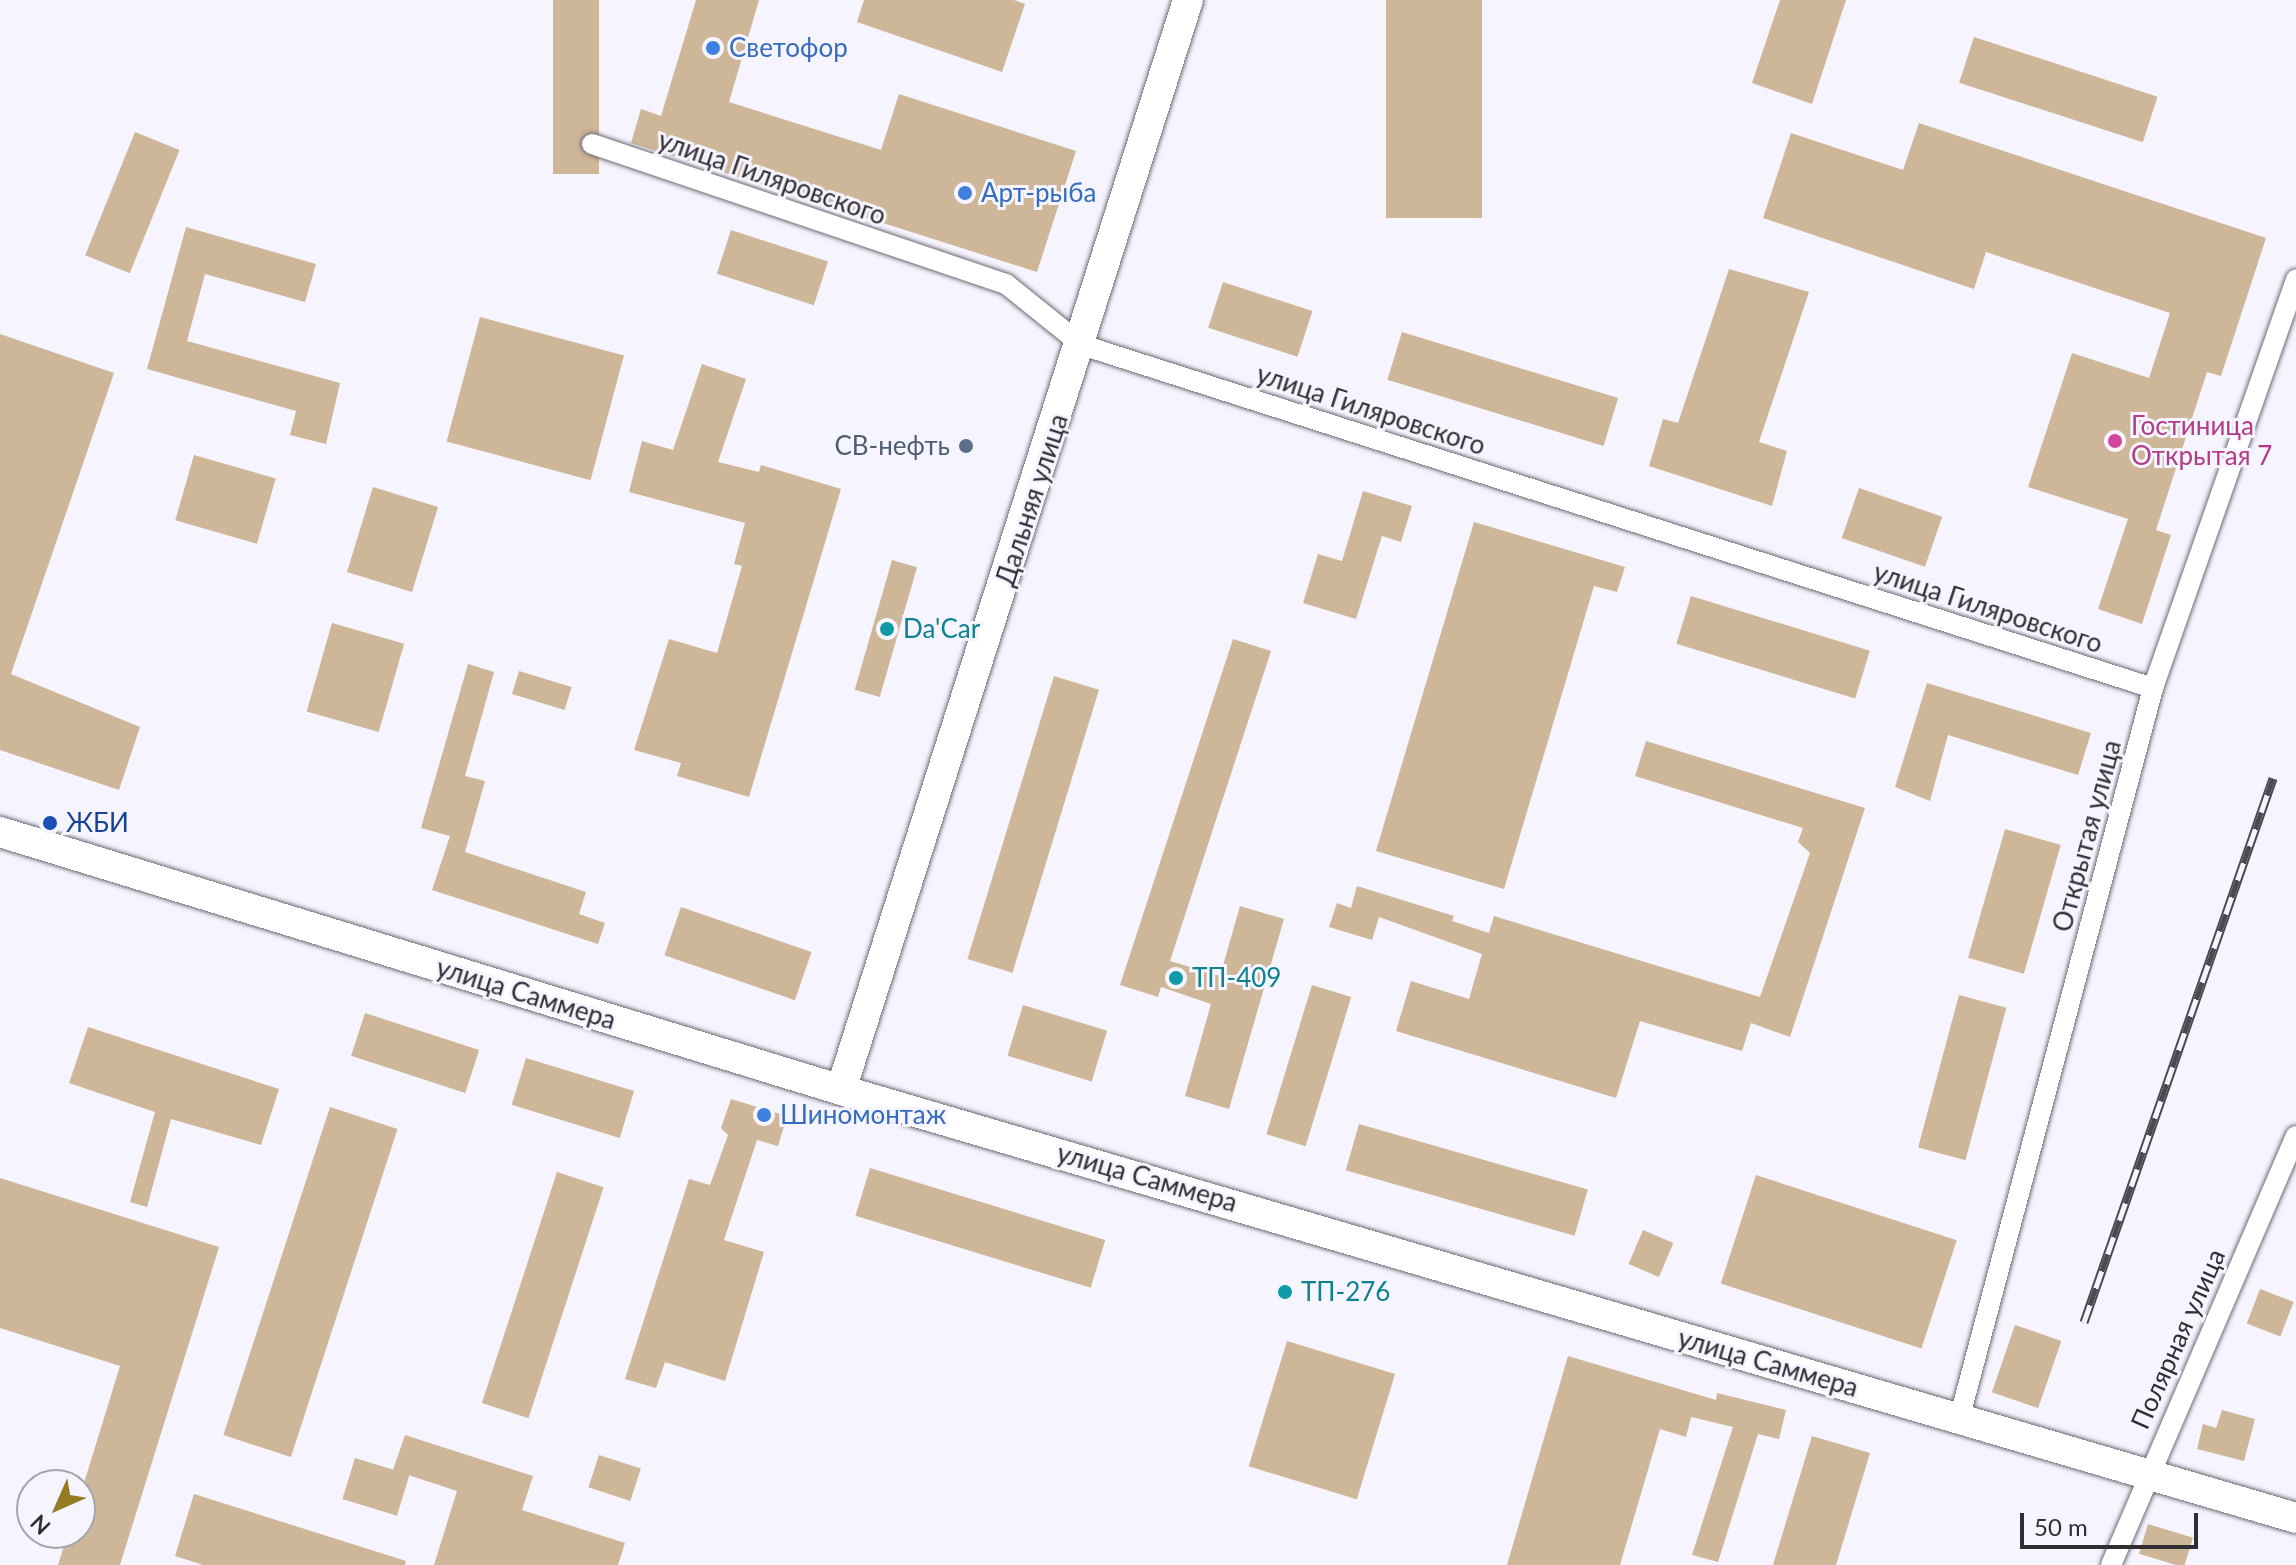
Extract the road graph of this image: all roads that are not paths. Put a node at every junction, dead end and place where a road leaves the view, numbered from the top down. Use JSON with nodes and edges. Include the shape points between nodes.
{"nodes":[{"id":1,"x":1188,"y":0,"type":"edge"},
{"id":2,"x":592,"y":144,"type":"dead end"},
{"id":3,"x":2296,"y":279,"type":"edge"},
{"id":4,"x":1082,"y":345,"type":"junction"},
{"id":5,"x":2153,"y":688,"type":"junction"},
{"id":6,"x":0,"y":832,"type":"edge"},
{"id":7,"x":841,"y":1090,"type":"junction"},
{"id":8,"x":2296,"y":1136,"type":"edge"},
{"id":9,"x":1960,"y":1416,"type":"junction"},
{"id":10,"x":2147,"y":1473,"type":"junction"},
{"id":11,"x":2296,"y":1518,"type":"edge"},
{"id":12,"x":2111,"y":1565,"type":"edge"}],
"edges":[{"from":1,"to":4,"type":"street","name":"Дальняя улица"},
{"from":2,"to":4,"type":"street","name":"улица Гиляровского","via":[[1006,284]]},
{"from":3,"to":5,"type":"street","name":"Открытая улица"},
{"from":4,"to":5,"type":"street","name":"улица Гиляровского"},
{"from":4,"to":7,"type":"street","name":"Дальняя улица"},
{"from":5,"to":9,"type":"street","name":"Открытая улица"},
{"from":6,"to":7,"type":"street","name":"улица Саммера"},
{"from":7,"to":9,"type":"street","name":"улица Саммера"},
{"from":8,"to":10,"type":"street","name":"Полярная улица"},
{"from":9,"to":10,"type":"street","name":"улица Саммера"},
{"from":10,"to":11,"type":"street","name":"улица Саммера"},
{"from":10,"to":12,"type":"street","name":"Полярная улица"}]}
